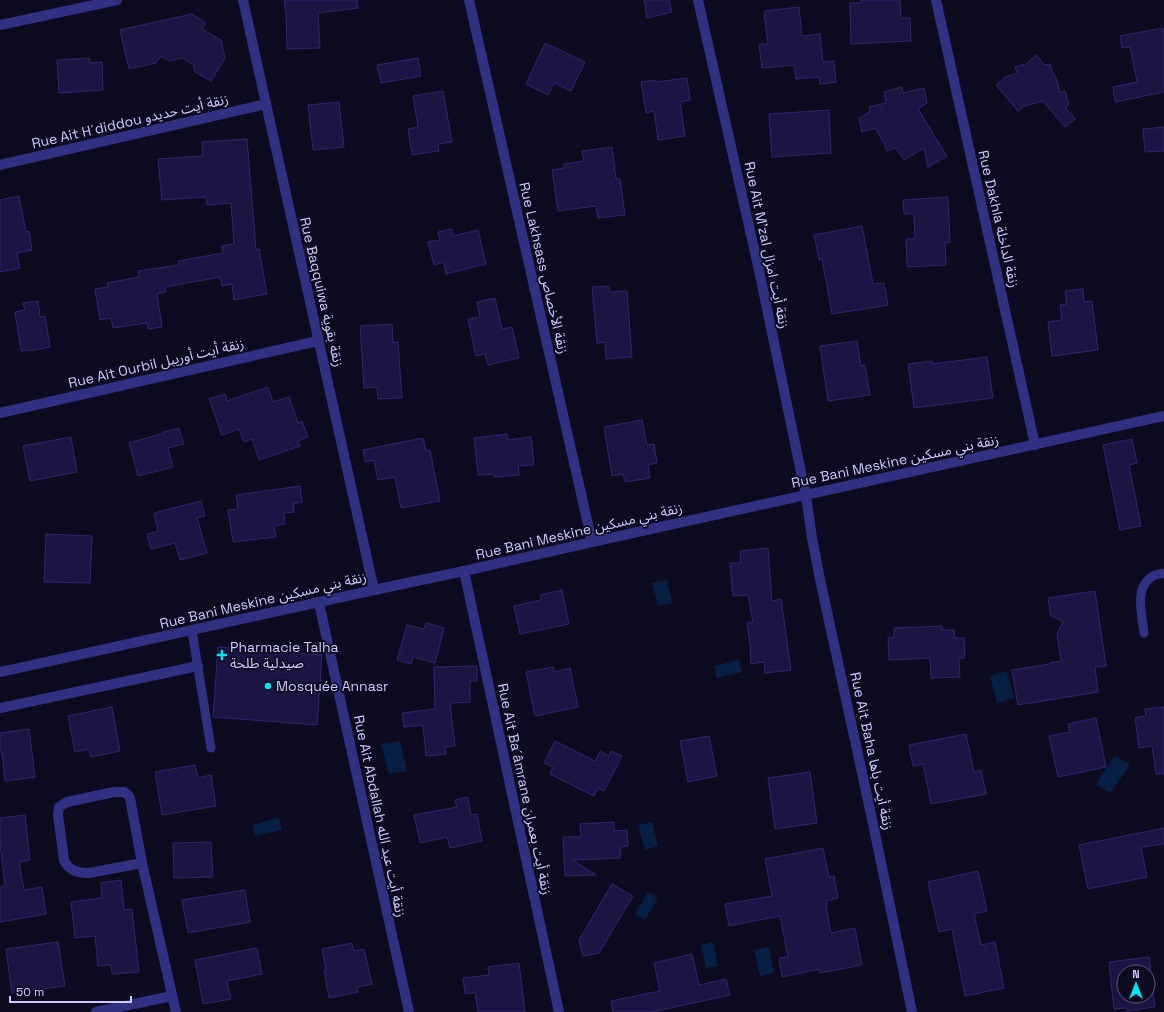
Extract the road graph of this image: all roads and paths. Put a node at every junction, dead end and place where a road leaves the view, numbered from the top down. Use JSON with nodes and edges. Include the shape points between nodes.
{"nodes":[{"id":1,"x":117,"y":0,"type":"edge"},
{"id":2,"x":243,"y":0,"type":"edge"},
{"id":3,"x":469,"y":0,"type":"edge"},
{"id":4,"x":698,"y":0,"type":"edge"},
{"id":5,"x":936,"y":0,"type":"edge"},
{"id":6,"x":0,"y":25,"type":"edge"},
{"id":7,"x":266,"y":104,"type":"junction"},
{"id":8,"x":0,"y":165,"type":"edge"},
{"id":9,"x":318,"y":341,"type":"junction"},
{"id":10,"x":0,"y":413,"type":"edge"},
{"id":11,"x":1164,"y":416,"type":"edge"},
{"id":12,"x":1035,"y":445,"type":"junction"},
{"id":13,"x":806,"y":496,"type":"junction"},
{"id":14,"x":592,"y":542,"type":"junction"},
{"id":15,"x":464,"y":571,"type":"junction"},
{"id":16,"x":1164,"y":573,"type":"edge"},
{"id":17,"x":374,"y":590,"type":"junction"},
{"id":18,"x":319,"y":602,"type":"junction"},
{"id":19,"x":192,"y":631,"type":"junction"},
{"id":20,"x":1144,"y":633,"type":"dead end"},
{"id":21,"x":198,"y":666,"type":"junction"},
{"id":22,"x":0,"y":672,"type":"edge"},
{"id":23,"x":0,"y":708,"type":"edge"},
{"id":24,"x":211,"y":748,"type":"dead end"},
{"id":25,"x":142,"y":864,"type":"junction"},
{"id":26,"x":172,"y":996,"type":"junction"},
{"id":27,"x":96,"y":1012,"type":"edge"},
{"id":28,"x":176,"y":1012,"type":"edge"},
{"id":29,"x":409,"y":1012,"type":"edge"},
{"id":30,"x":559,"y":1012,"type":"edge"},
{"id":31,"x":912,"y":1012,"type":"edge"}],
"edges":[{"from":1,"to":6,"type":"street"},
{"from":2,"to":7,"type":"street","name":"Rue Baqquiwa زنقة بقوية"},
{"from":3,"to":14,"type":"street","name":"Rue Lakhsass زنقة الأخصاص"},
{"from":4,"to":13,"type":"street","name":"Rue Ait M'zal زنقة أيت امزال","via":[[760,274]]},
{"from":5,"to":12,"type":"street","name":"Rue Dakhla زنقة الداخلة"},
{"from":7,"to":8,"type":"street","name":"Rue Ait H´diddou زنقة أيت حديدو"},
{"from":7,"to":9,"type":"street","name":"Rue Baqquiwa زنقة بقوية"},
{"from":9,"to":10,"type":"street","name":"Rue Ait Ourbil زنقة أيت أوريبل"},
{"from":9,"to":17,"type":"street","name":"Rue Baqquiwa زنقة بقوية"},
{"from":11,"to":12,"type":"street","name":"Rue Bani Meskine زنقة بني مسكين"},
{"from":12,"to":13,"type":"street","name":"Rue Bani Meskine زنقة بني مسكين"},
{"from":13,"to":14,"type":"street","name":"Rue Bani Meskine زنقة بني مسكين"},
{"from":13,"to":31,"type":"street","name":"Rue Ait Baha زنقة أيت باها","via":[[821,584]]},
{"from":14,"to":15,"type":"street","name":"Rue Bani Meskine زنقة بني مسكين"},
{"from":15,"to":17,"type":"street","name":"Rue Bani Meskine زنقة بني مسكين"},
{"from":15,"to":30,"type":"street","name":"Rue Ait Ba´âmrane زنقة أيت بعمران"},
{"from":16,"to":20,"type":"lane","via":[[1154,575],[1146,582],[1140,594]]},
{"from":17,"to":18,"type":"street","name":"Rue Bani Meskine زنقة بني مسكين"},
{"from":18,"to":19,"type":"street","name":"Rue Bani Meskine زنقة بني مسكين"},
{"from":18,"to":29,"type":"street","name":"Rue Ait Abdallah زنقة أيت عبد الله"},
{"from":19,"to":21,"type":"lane"},
{"from":19,"to":22,"type":"street","name":"Rue Bani Meskine زنقة بني مسكين"},
{"from":21,"to":23,"type":"street"},
{"from":21,"to":24,"type":"lane"},
{"from":25,"to":25,"type":"street","via":[[128,794],[114,792],[67,802],[60,807],[58,815],[64,860],[70,869],[89,873]]},
{"from":25,"to":26,"type":"street"},
{"from":26,"to":27,"type":"street"},
{"from":26,"to":28,"type":"street"}]}
